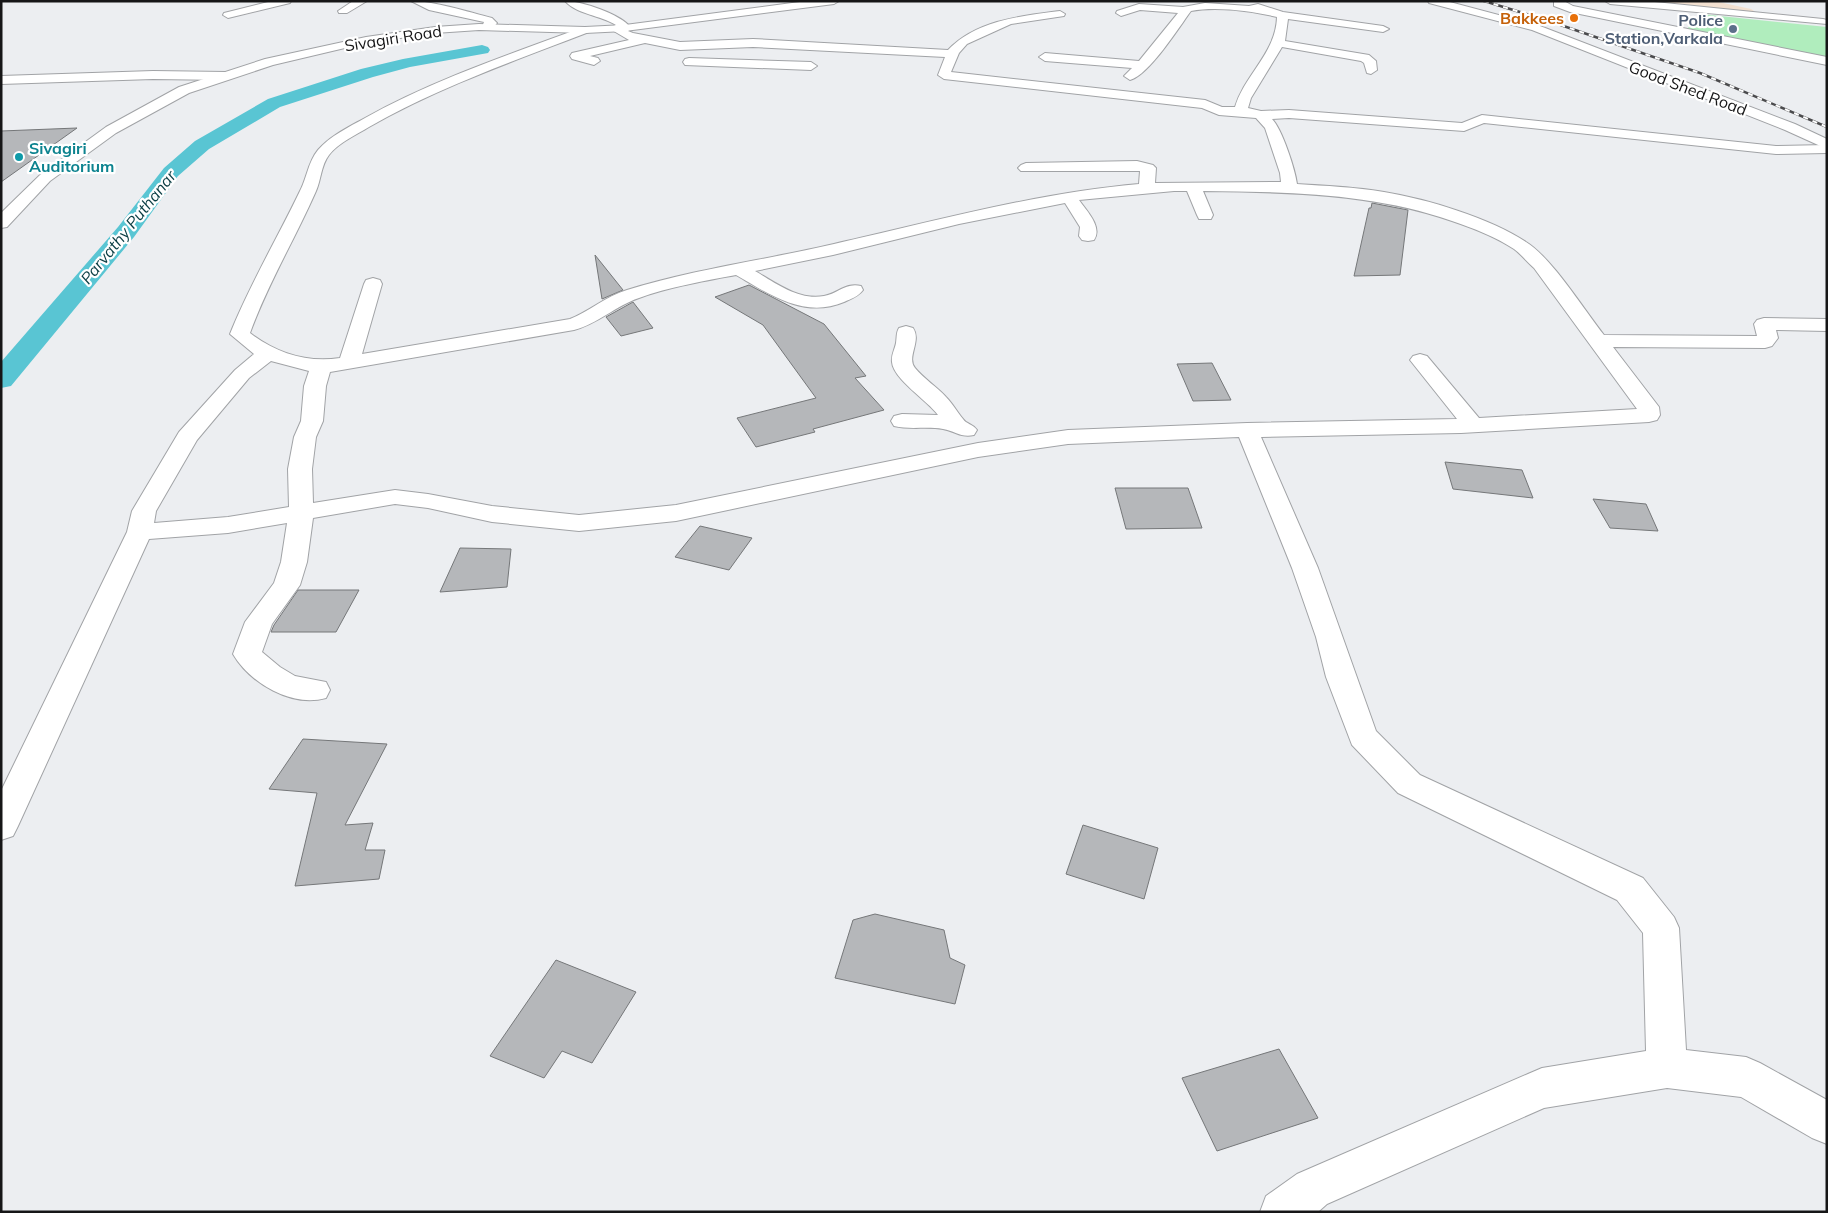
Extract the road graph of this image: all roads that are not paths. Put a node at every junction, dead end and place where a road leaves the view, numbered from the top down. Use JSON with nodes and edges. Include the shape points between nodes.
{"nodes":[{"id":1,"x":286,"y":1,"type":"edge"},
{"id":2,"x":362,"y":1,"type":"edge"},
{"id":3,"x":416,"y":1,"type":"edge"},
{"id":4,"x":570,"y":1,"type":"edge"},
{"id":5,"x":834,"y":1,"type":"edge"},
{"id":6,"x":1279,"y":1,"type":"edge"},
{"id":7,"x":1433,"y":1,"type":"edge"},
{"id":8,"x":1559,"y":1,"type":"edge"},
{"id":9,"x":1610,"y":1,"type":"edge"},
{"id":10,"x":1726,"y":1,"type":"edge"},
{"id":11,"x":1258,"y":9,"type":"junction"},
{"id":12,"x":1185,"y":10,"type":"junction"},
{"id":13,"x":343,"y":11,"type":"dead end"},
{"id":14,"x":1120,"y":13,"type":"dead end"},
{"id":15,"x":1060,"y":14,"type":"dead end"},
{"id":16,"x":228,"y":15,"type":"dead end"},
{"id":17,"x":1283,"y":15,"type":"junction"},
{"id":18,"x":1825,"y":22,"type":"edge"},
{"id":19,"x":488,"y":27,"type":"junction"},
{"id":20,"x":621,"y":28,"type":"junction"},
{"id":21,"x":1383,"y":29,"type":"dead end"},
{"id":22,"x":585,"y":30,"type":"junction"},
{"id":23,"x":642,"y":40,"type":"junction"},
{"id":24,"x":1277,"y":43,"type":"junction"},
{"id":25,"x":680,"y":46,"type":"junction"},
{"id":26,"x":953,"y":54,"type":"junction"},
{"id":27,"x":1045,"y":57,"type":"dead end"},
{"id":28,"x":594,"y":61,"type":"dead end"},
{"id":29,"x":1827,"y":61,"type":"edge"},
{"id":30,"x":1143,"y":65,"type":"junction"},
{"id":31,"x":812,"y":66,"type":"dead end"},
{"id":32,"x":1371,"y":70,"type":"dead end"},
{"id":33,"x":226,"y":76,"type":"junction"},
{"id":34,"x":1130,"y":76,"type":"dead end"},
{"id":35,"x":1,"y":80,"type":"edge"},
{"id":36,"x":1254,"y":114,"type":"junction"},
{"id":37,"x":1827,"y":147,"type":"edge"},
{"id":38,"x":1026,"y":168,"type":"dead end"},
{"id":39,"x":1193,"y":186,"type":"junction"},
{"id":40,"x":1148,"y":188,"type":"junction"},
{"id":41,"x":1283,"y":188,"type":"junction"},
{"id":42,"x":1069,"y":197,"type":"junction"},
{"id":43,"x":1205,"y":214,"type":"dead end"},
{"id":44,"x":1,"y":223,"type":"edge"},
{"id":45,"x":1088,"y":236,"type":"dead end"},
{"id":46,"x":739,"y":269,"type":"junction"},
{"id":47,"x":373,"y":284,"type":"dead end"},
{"id":48,"x":854,"y":290,"type":"dead end"},
{"id":49,"x":1827,"y":326,"type":"edge"},
{"id":50,"x":906,"y":332,"type":"dead end"},
{"id":51,"x":1596,"y":340,"type":"junction"},
{"id":52,"x":268,"y":354,"type":"junction"},
{"id":53,"x":1420,"y":360,"type":"dead end"},
{"id":54,"x":349,"y":362,"type":"junction"},
{"id":55,"x":321,"y":366,"type":"junction"},
{"id":56,"x":902,"y":421,"type":"dead end"},
{"id":57,"x":954,"y":425,"type":"junction"},
{"id":58,"x":1473,"y":425,"type":"junction"},
{"id":59,"x":1247,"y":430,"type":"junction"},
{"id":60,"x":990,"y":448,"type":"junction"},
{"id":61,"x":301,"y":512,"type":"junction"},
{"id":62,"x":140,"y":532,"type":"junction"},
{"id":63,"x":315,"y":690,"type":"dead end"},
{"id":64,"x":1,"y":826,"type":"edge"},
{"id":65,"x":1666,"y":1068,"type":"junction"},
{"id":66,"x":1827,"y":1123,"type":"edge"},
{"id":67,"x":1282,"y":1212,"type":"edge"}],
"edges":[{"from":1,"to":16,"type":"street"},
{"from":2,"to":13,"type":"street"},
{"from":3,"to":19,"type":"street","via":[[432,8],[488,20]]},
{"from":4,"to":20,"type":"street","via":[[615,20],[622,24]]},
{"from":5,"to":20,"type":"street","name":"Sivagiri Road"},
{"from":6,"to":11,"type":"street"},
{"from":7,"to":37,"type":"street","name":"Good Shed Road","via":[[1536,28],[1781,124]]},
{"from":8,"to":29,"type":"street","via":[[1558,4],[1570,9]]},
{"from":9,"to":18,"type":"street"},
{"from":10,"to":18,"type":"street"},
{"from":11,"to":12,"type":"street","via":[[1205,4]]},
{"from":11,"to":17,"type":"street"},
{"from":12,"to":14,"type":"street","via":[[1144,6]]},
{"from":12,"to":30,"type":"street","via":[[1179,22]]},
{"from":15,"to":26,"type":"street","via":[[1008,21],[963,42]]},
{"from":17,"to":21,"type":"street"},
{"from":17,"to":24,"type":"street","via":[[1284,23]]},
{"from":19,"to":22,"type":"street","name":"Sivagiri Road"},
{"from":19,"to":33,"type":"street","name":"Sivagiri Road","via":[[434,30],[366,40],[269,62]]},
{"from":20,"to":22,"type":"street","name":"Sivagiri Road"},
{"from":20,"to":23,"type":"street","via":[[621,33]]},
{"from":22,"to":52,"type":"street","via":[[392,107],[328,148],[321,156],[310,188],[253,298],[240,334]]},
{"from":23,"to":25,"type":"street"},
{"from":23,"to":28,"type":"street","via":[[576,56]]},
{"from":24,"to":32,"type":"street","via":[[1365,58],[1370,61]]},
{"from":24,"to":36,"type":"street","via":[[1242,102],[1241,110]]},
{"from":25,"to":26,"type":"street","via":[[786,44]]},
{"from":25,"to":31,"type":"street","via":[[677,63]]},
{"from":26,"to":36,"type":"street","via":[[944,74],[1205,104],[1219,111]]},
{"from":27,"to":30,"type":"street"},
{"from":30,"to":34,"type":"street"},
{"from":33,"to":35,"type":"street","via":[[153,74]]},
{"from":33,"to":44,"type":"street","name":"Sivagiri Road","via":[[184,90],[111,130],[45,178]]},
{"from":36,"to":37,"type":"street","via":[[1464,128],[1482,119],[1776,150]]},
{"from":36,"to":41,"type":"street","via":[[1272,127],[1290,184]]},
{"from":38,"to":40,"type":"street","via":[[1138,158],[1148,168]]},
{"from":39,"to":40,"type":"street"},
{"from":39,"to":41,"type":"street"},
{"from":39,"to":43,"type":"street"},
{"from":40,"to":42,"type":"street"},
{"from":41,"to":51,"type":"street","via":[[1384,196],[1480,225],[1521,246],[1534,258]]},
{"from":42,"to":45,"type":"street","via":[[1088,227]]},
{"from":42,"to":46,"type":"street"},
{"from":46,"to":48,"type":"street","via":[[792,299],[807,302],[825,302]]},
{"from":46,"to":54,"type":"street","via":[[622,297],[574,324]]},
{"from":47,"to":54,"type":"street"},
{"from":49,"to":51,"type":"street","via":[[1764,324],[1768,338],[1765,342]]},
{"from":50,"to":57,"type":"street","via":[[904,369],[942,406]]},
{"from":51,"to":58,"type":"street","via":[[1648,407],[1649,415]]},
{"from":52,"to":55,"type":"street","via":[[304,365]]},
{"from":52,"to":62,"type":"street","via":[[242,374],[187,437],[144,511]]},
{"from":53,"to":58,"type":"street"},
{"from":54,"to":55,"type":"street"},
{"from":55,"to":61,"type":"street","via":[[300,470]]},
{"from":56,"to":57,"type":"street"},
{"from":57,"to":60,"type":"street"},
{"from":58,"to":59,"type":"street"},
{"from":59,"to":60,"type":"street","via":[[1068,437]]},
{"from":59,"to":65,"type":"street","via":[[1305,568],[1363,737],[1410,784],[1630,890],[1660,928]]},
{"from":60,"to":61,"type":"street","via":[[676,514],[578,523],[492,514],[395,497]]},
{"from":61,"to":62,"type":"street","via":[[228,525]]},
{"from":61,"to":63,"type":"street","via":[[294,562],[287,584],[259,622],[247,654],[273,679],[299,690]]},
{"from":62,"to":64,"type":"street"},
{"from":65,"to":66,"type":"street","via":[[1746,1077]]},
{"from":65,"to":67,"type":"street","via":[[1542,1088],[1312,1189]]}]}
